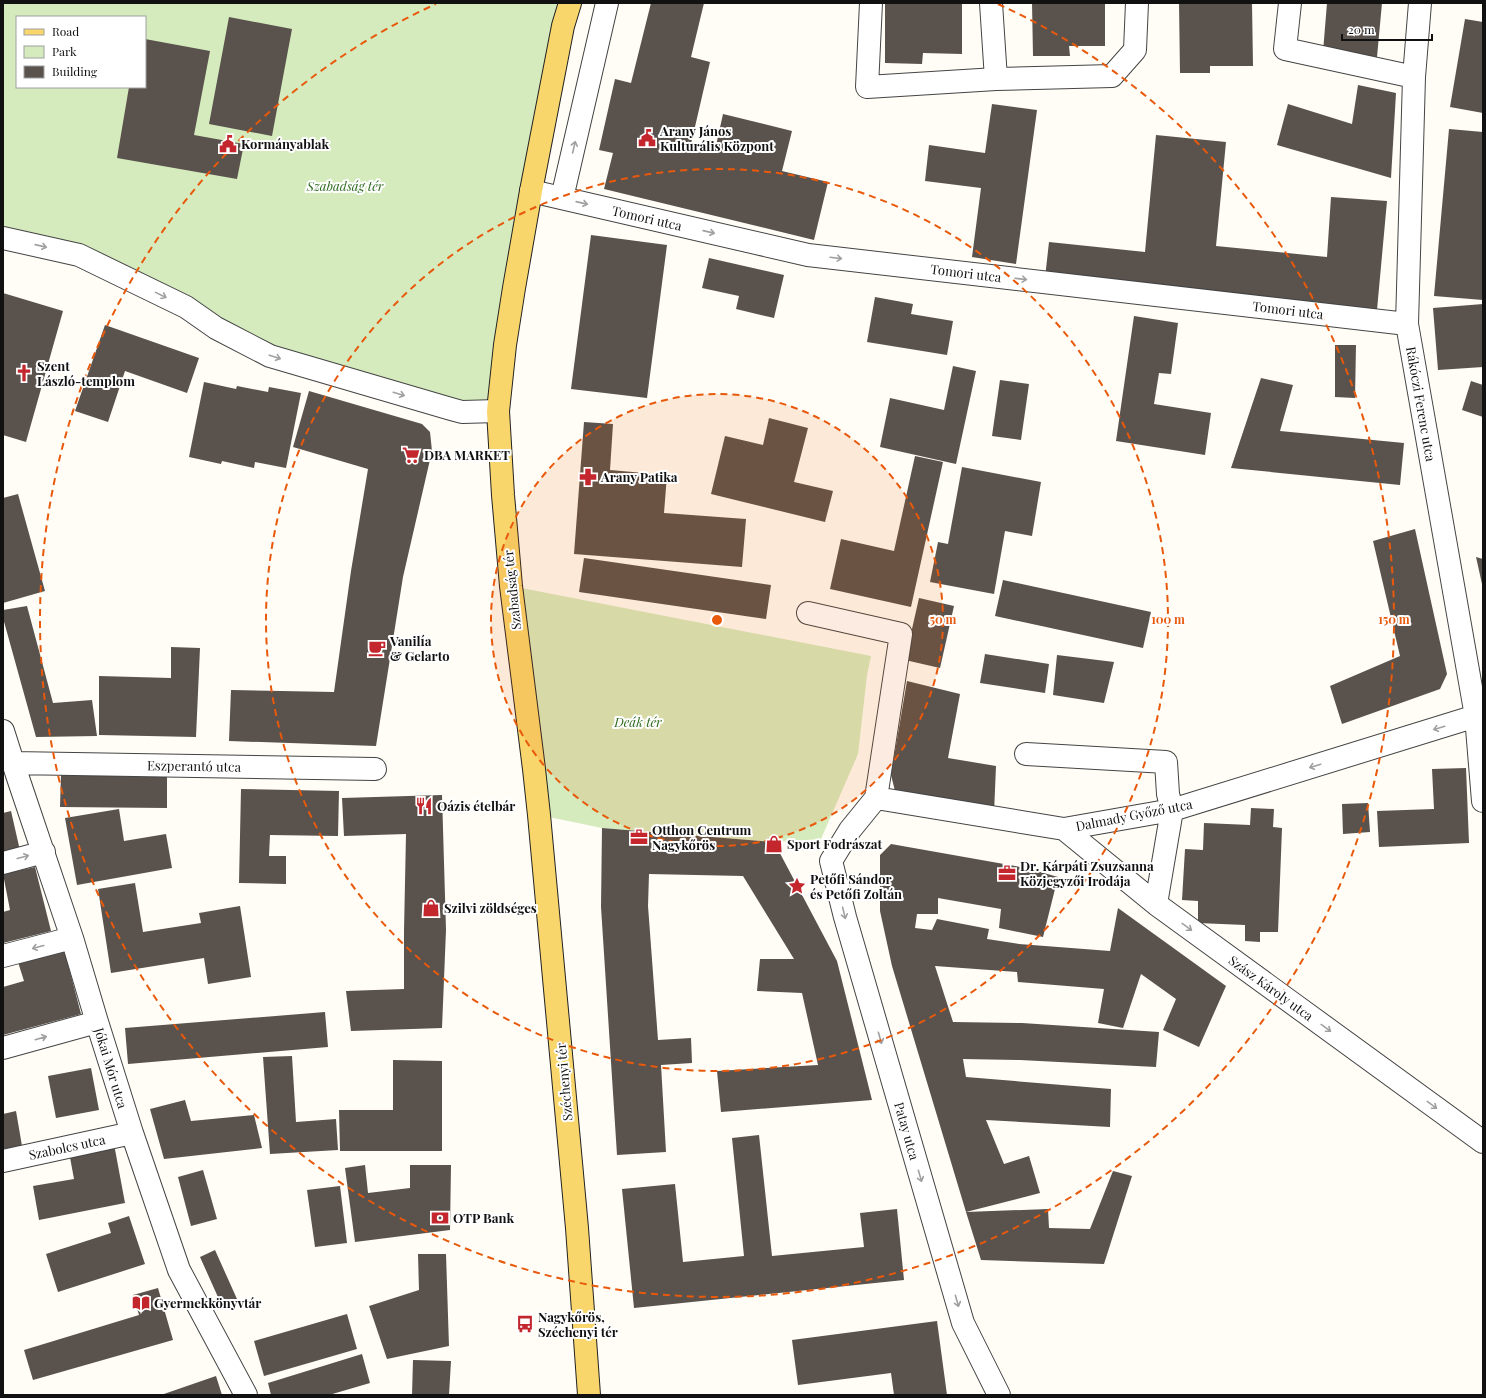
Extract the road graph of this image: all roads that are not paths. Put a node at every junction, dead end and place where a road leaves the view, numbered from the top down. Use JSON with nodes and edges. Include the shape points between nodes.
{"nodes":[{"id":1,"x":570,"y":3,"type":"edge"},
{"id":2,"x":607,"y":3,"type":"edge"},
{"id":3,"x":871,"y":3,"type":"edge"},
{"id":4,"x":991,"y":3,"type":"edge"},
{"id":5,"x":1137,"y":3,"type":"edge"},
{"id":6,"x":1290,"y":3,"type":"edge"},
{"id":7,"x":1420,"y":3,"type":"edge"},
{"id":8,"x":1414,"y":77,"type":"junction"},
{"id":9,"x":996,"y":79,"type":"junction"},
{"id":10,"x":531,"y":191,"type":"junction"},
{"id":11,"x":562,"y":198,"type":"junction"},
{"id":12,"x":3,"y":238,"type":"edge"},
{"id":13,"x":1407,"y":324,"type":"junction"},
{"id":14,"x":498,"y":411,"type":"junction"},
{"id":15,"x":808,"y":612,"type":"dead end"},
{"id":16,"x":1481,"y":714,"type":"edge"},
{"id":17,"x":3,"y":731,"type":"edge"},
{"id":18,"x":1026,"y":754,"type":"dead end"},
{"id":19,"x":375,"y":769,"type":"dead end"},
{"id":20,"x":534,"y":769,"type":"joint"},
{"id":21,"x":11,"y":772,"type":"edge"},
{"id":22,"x":876,"y":798,"type":"junction"},
{"id":23,"x":1483,"y":801,"type":"edge"},
{"id":24,"x":1172,"y":810,"type":"junction"},
{"id":25,"x":1064,"y":829,"type":"junction"},
{"id":26,"x":44,"y":852,"type":"junction"},
{"id":27,"x":3,"y":863,"type":"edge"},
{"id":28,"x":1156,"y":904,"type":"junction"},
{"id":29,"x":72,"y":938,"type":"junction"},
{"id":30,"x":3,"y":956,"type":"edge"},
{"id":31,"x":97,"y":1022,"type":"junction"},
{"id":32,"x":3,"y":1048,"type":"edge"},
{"id":33,"x":132,"y":1133,"type":"junction"},
{"id":34,"x":1483,"y":1142,"type":"edge"},
{"id":35,"x":3,"y":1161,"type":"edge"},
{"id":36,"x":246,"y":1395,"type":"edge"},
{"id":37,"x":589,"y":1395,"type":"edge"},
{"id":38,"x":999,"y":1395,"type":"edge"}],
"edges":[{"from":1,"to":10,"type":"main road","name":"Szabadság tér","via":[[563,26]]},
{"from":11,"to":2,"type":"street","one_way":true},
{"from":3,"to":9,"type":"street","via":[[867,87]]},
{"from":4,"to":9,"type":"street"},
{"from":5,"to":9,"type":"street","via":[[1135,50],[1112,76]]},
{"from":6,"to":8,"type":"street","via":[[1285,49]]},
{"from":7,"to":8,"type":"street","name":"Rákóczi Ferenc utca"},
{"from":8,"to":13,"type":"street","name":"Rákóczi Ferenc utca"},
{"from":10,"to":11,"type":"street","name":"Tomori utca"},
{"from":10,"to":14,"type":"main road","name":"Szabadság tér","via":[[504,345]]},
{"from":11,"to":13,"type":"street","name":"Tomori utca","one_way":true,"via":[[808,255]]},
{"from":12,"to":14,"type":"street","one_way":true,"via":[[79,255],[186,307],[216,328],[270,356],[451,410]]},
{"from":13,"to":16,"type":"street","name":"Rákóczi Ferenc utca"},
{"from":14,"to":20,"type":"main road","name":"Szabadság tér","via":[[511,586]]},
{"from":15,"to":22,"type":"street","via":[[901,634]]},
{"from":16,"to":23,"type":"street","name":"Rákóczi Ferenc utca"},
{"from":16,"to":24,"type":"street","name":"Dalmady Győző utca","one_way":true},
{"from":17,"to":21,"type":"street","name":"Jókai Mór utca"},
{"from":18,"to":24,"type":"street","via":[[1166,762]]},
{"from":19,"to":21,"type":"street","name":"Eszperantó utca"},
{"from":20,"to":37,"type":"main road","name":"Széchenyi tér","via":[[577,1228]]},
{"from":21,"to":26,"type":"street","name":"Jókai Mór utca"},
{"from":22,"to":25,"type":"street","name":"Dalmady Győző utca"},
{"from":22,"to":38,"type":"street","name":"Patay utca","one_way":true,"via":[[850,830],[831,862],[963,1323]]},
{"from":24,"to":25,"type":"street","name":"Dalmady Győző utca"},
{"from":24,"to":28,"type":"street"},
{"from":25,"to":28,"type":"street","name":"Szász Károly utca"},
{"from":27,"to":26,"type":"street","one_way":true},
{"from":26,"to":29,"type":"street","name":"Jókai Mór utca"},
{"from":28,"to":34,"type":"street","name":"Szász Károly utca","one_way":true},
{"from":29,"to":30,"type":"street","one_way":true},
{"from":29,"to":31,"type":"street","name":"Jókai Mór utca"},
{"from":32,"to":31,"type":"street","one_way":true},
{"from":31,"to":33,"type":"street","name":"Jókai Mór utca"},
{"from":33,"to":35,"type":"street","name":"Szabolcs utca"},
{"from":33,"to":36,"type":"street","name":"Jókai Mór utca","via":[[179,1270]]}]}
